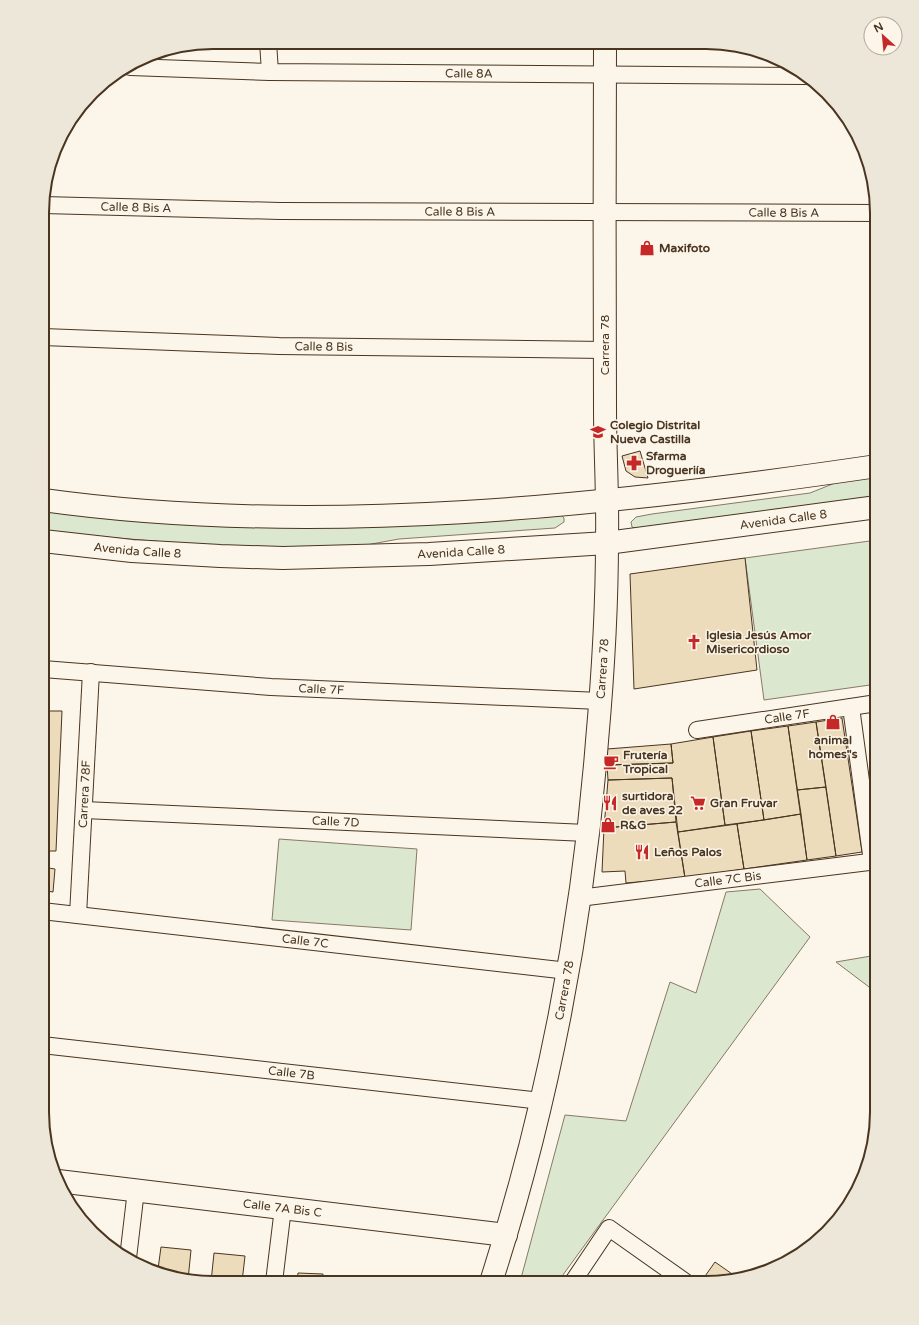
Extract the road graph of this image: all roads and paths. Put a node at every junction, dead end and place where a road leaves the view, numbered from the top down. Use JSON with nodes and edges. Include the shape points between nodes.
{"nodes":[{"id":1,"x":268,"y":49,"type":"edge"},
{"id":2,"x":606,"y":49,"type":"edge"},
{"id":3,"x":138,"y":67,"type":"edge"},
{"id":4,"x":270,"y":72,"type":"junction"},
{"id":5,"x":605,"y":75,"type":"junction"},
{"id":6,"x":795,"y":76,"type":"edge"},
{"id":7,"x":49,"y":205,"type":"edge"},
{"id":8,"x":605,"y":212,"type":"junction"},
{"id":9,"x":870,"y":213,"type":"edge"},
{"id":10,"x":49,"y":337,"type":"edge"},
{"id":11,"x":605,"y":350,"type":"junction"},
{"id":12,"x":870,"y":467,"type":"edge"},
{"id":13,"x":607,"y":500,"type":"junction"},
{"id":14,"x":49,"y":501,"type":"edge"},
{"id":15,"x":870,"y":508,"type":"edge"},
{"id":16,"x":49,"y":542,"type":"edge"},
{"id":17,"x":607,"y":543,"type":"junction"},
{"id":18,"x":49,"y":668,"type":"edge"},
{"id":19,"x":91,"y":672,"type":"junction"},
{"id":20,"x":600,"y":701,"type":"junction"},
{"id":21,"x":870,"y":704,"type":"edge"},
{"id":22,"x":851,"y":707,"type":"junction"},
{"id":23,"x":697,"y":730,"type":"dead end"},
{"id":24,"x":84,"y":810,"type":"junction"},
{"id":25,"x":587,"y":833,"type":"junction"},
{"id":26,"x":870,"y":834,"type":"edge"},
{"id":27,"x":870,"y":862,"type":"edge"},
{"id":28,"x":579,"y":898,"type":"junction"},
{"id":29,"x":49,"y":912,"type":"edge"},
{"id":30,"x":78,"y":915,"type":"junction"},
{"id":31,"x":568,"y":971,"type":"junction"},
{"id":32,"x":49,"y":1046,"type":"edge"},
{"id":33,"x":541,"y":1101,"type":"junction"},
{"id":34,"x":65,"y":1182,"type":"edge"},
{"id":35,"x":136,"y":1190,"type":"junction"},
{"id":36,"x":283,"y":1208,"type":"junction"},
{"id":37,"x":506,"y":1235,"type":"junction"},
{"id":38,"x":129,"y":1252,"type":"edge"},
{"id":39,"x":275,"y":1276,"type":"edge"},
{"id":40,"x":493,"y":1276,"type":"edge"},
{"id":41,"x":577,"y":1276,"type":"edge"},
{"id":42,"x":677,"y":1276,"type":"edge"}],
"edges":[{"from":1,"to":4,"type":"street"},
{"from":2,"to":5,"type":"street","name":"Carrera 78"},
{"from":3,"to":4,"type":"street","name":"Calle 8A"},
{"from":4,"to":5,"type":"street","name":"Calle 8A"},
{"from":5,"to":6,"type":"street","name":"Calle 8A"},
{"from":5,"to":8,"type":"street","name":"Carrera 78"},
{"from":7,"to":8,"type":"street","name":"Calle 8 Bis A","via":[[280,211]]},
{"from":8,"to":9,"type":"street","name":"Calle 8 Bis A"},
{"from":8,"to":11,"type":"street","name":"Carrera 78"},
{"from":10,"to":11,"type":"street","name":"Calle 8 Bis","via":[[279,346]]},
{"from":11,"to":13,"type":"street","name":"Carrera 78"},
{"from":12,"to":13,"type":"street"},
{"from":13,"to":14,"type":"street","via":[[500,509],[340,516],[153,511]]},
{"from":13,"to":17,"type":"street","name":"Carrera 78"},
{"from":15,"to":17,"type":"street","name":"Avenida Calle 8"},
{"from":16,"to":17,"type":"street","name":"Avenida Calle 8","via":[[153,552],[283,558],[429,554]]},
{"from":17,"to":20,"type":"street","name":"Carrera 78"},
{"from":18,"to":19,"type":"street","name":"Calle 7F"},
{"from":19,"to":20,"type":"street","name":"Calle 7F","via":[[271,687]]},
{"from":19,"to":24,"type":"street","name":"Carrera 78F"},
{"from":20,"to":25,"type":"street","name":"Carrera 78"},
{"from":21,"to":22,"type":"street","name":"Calle 7F"},
{"from":22,"to":23,"type":"street","name":"Calle 7F"},
{"from":22,"to":26,"type":"street"},
{"from":24,"to":25,"type":"street","name":"Calle 7D"},
{"from":24,"to":30,"type":"street","name":"Carrera 78F"},
{"from":25,"to":28,"type":"street","name":"Carrera 78"},
{"from":27,"to":28,"type":"street","name":"Calle 7C Bis"},
{"from":28,"to":31,"type":"street","name":"Carrera 78"},
{"from":29,"to":30,"type":"street","name":"Calle 7C"},
{"from":30,"to":31,"type":"street","name":"Calle 7C"},
{"from":31,"to":33,"type":"street","name":"Carrera 78"},
{"from":32,"to":33,"type":"street","name":"Calle 7B"},
{"from":33,"to":37,"type":"street","name":"Carrera 78"},
{"from":34,"to":35,"type":"street","name":"Calle 7A Bis C"},
{"from":35,"to":36,"type":"street","name":"Calle 7A Bis C"},
{"from":35,"to":38,"type":"street"},
{"from":36,"to":37,"type":"street","name":"Calle 7A Bis C"},
{"from":36,"to":39,"type":"street"},
{"from":37,"to":40,"type":"street","name":"Carrera 78"},
{"from":41,"to":42,"type":"street","via":[[609,1228]]}]}
